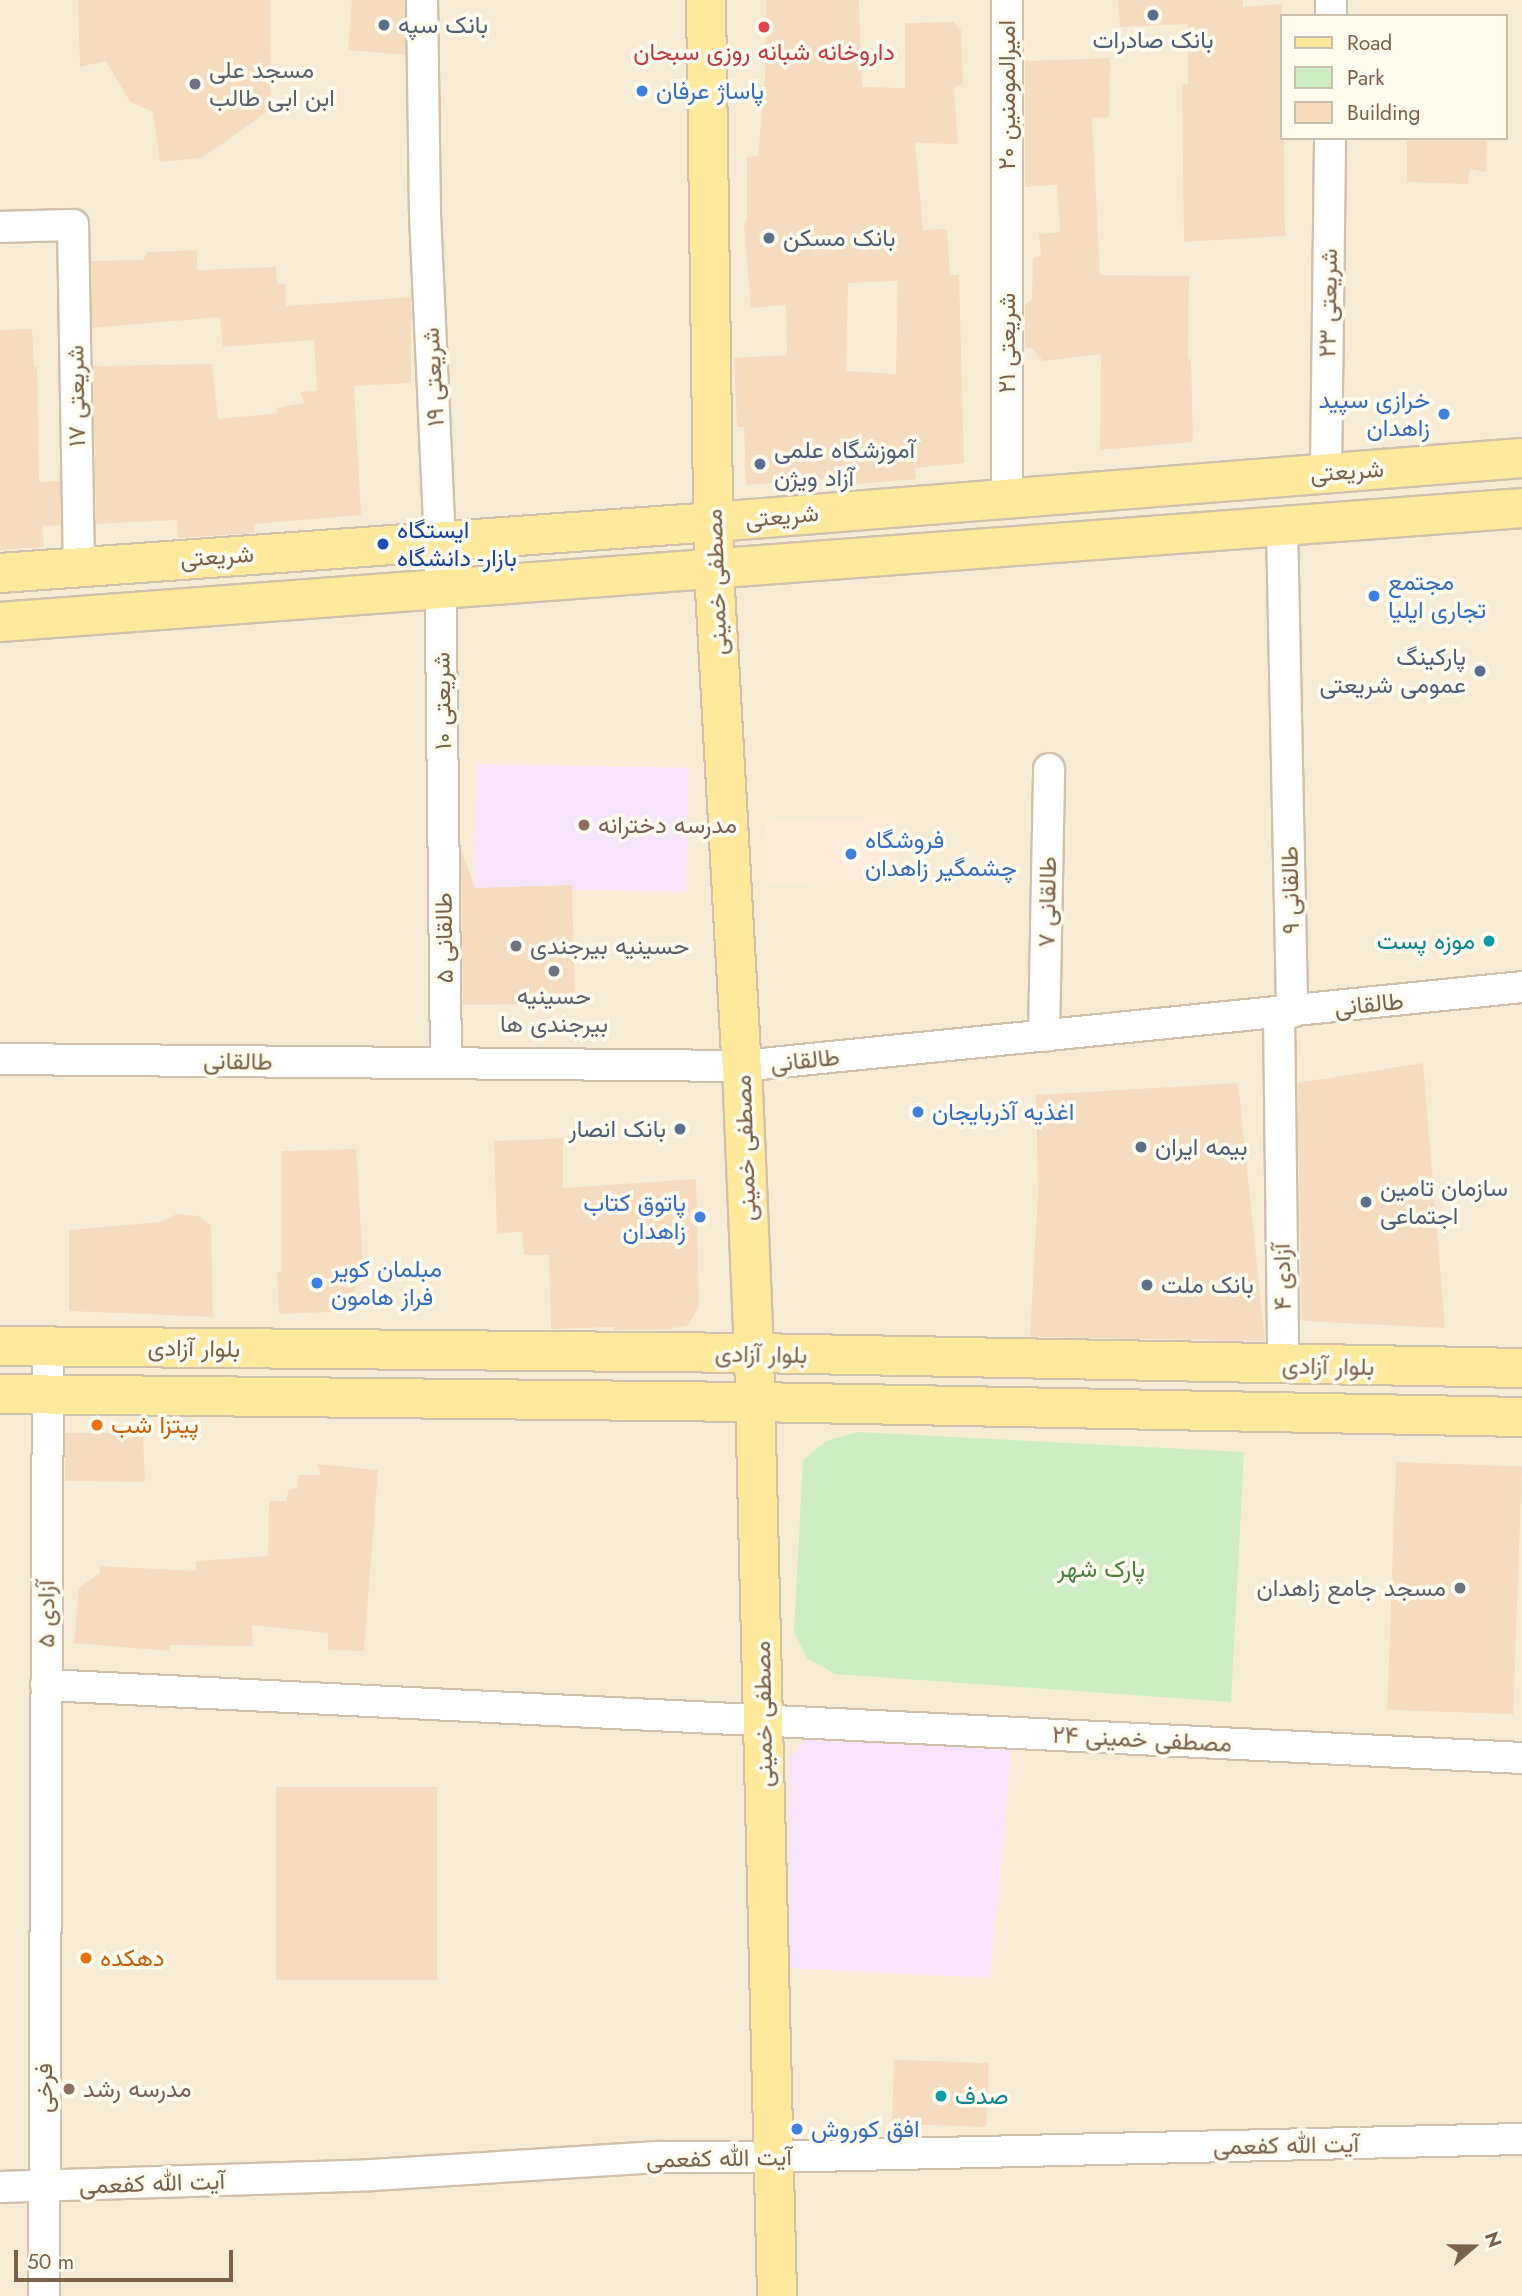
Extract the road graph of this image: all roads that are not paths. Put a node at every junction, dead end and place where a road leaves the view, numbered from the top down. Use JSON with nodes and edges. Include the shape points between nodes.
{"nodes":[{"id":1,"x":422,"y":0,"type":"edge"},
{"id":2,"x":706,"y":0,"type":"edge"},
{"id":3,"x":1007,"y":0,"type":"edge"},
{"id":4,"x":1330,"y":140,"type":"edge"},
{"id":5,"x":1006,"y":189,"type":"joint"},
{"id":6,"x":0,"y":226,"type":"edge"},
{"id":7,"x":1522,"y":458,"type":"edge"},
{"id":8,"x":1326,"y":472,"type":"junction"},
{"id":9,"x":1007,"y":496,"type":"junction"},
{"id":10,"x":1522,"y":508,"type":"edge"},
{"id":11,"x":714,"y":522,"type":"junction"},
{"id":12,"x":1282,"y":526,"type":"junction"},
{"id":13,"x":440,"y":541,"type":"junction"},
{"id":14,"x":79,"y":567,"type":"junction"},
{"id":15,"x":714,"y":571,"type":"junction"},
{"id":16,"x":0,"y":573,"type":"edge"},
{"id":17,"x":441,"y":590,"type":"junction"},
{"id":18,"x":0,"y":622,"type":"edge"},
{"id":19,"x":1049,"y":769,"type":"dead end"},
{"id":20,"x":443,"y":812,"type":"joint"},
{"id":21,"x":1522,"y":987,"type":"edge"},
{"id":22,"x":1286,"y":1012,"type":"junction"},
{"id":23,"x":1044,"y":1036,"type":"junction"},
{"id":24,"x":0,"y":1059,"type":"edge"},
{"id":25,"x":446,"y":1063,"type":"junction"},
{"id":26,"x":742,"y":1066,"type":"junction"},
{"id":27,"x":1281,"y":1189,"type":"joint"},
{"id":28,"x":0,"y":1346,"type":"edge"},
{"id":29,"x":48,"y":1347,"type":"junction"},
{"id":30,"x":754,"y":1353,"type":"junction"},
{"id":31,"x":1283,"y":1365,"type":"junction"},
{"id":32,"x":1522,"y":1368,"type":"edge"},
{"id":33,"x":0,"y":1394,"type":"edge"},
{"id":34,"x":47,"y":1394,"type":"junction"},
{"id":35,"x":755,"y":1402,"type":"junction"},
{"id":36,"x":1522,"y":1416,"type":"edge"},
{"id":37,"x":46,"y":1685,"type":"junction"},
{"id":38,"x":763,"y":1721,"type":"junction"},
{"id":39,"x":1522,"y":1758,"type":"edge"},
{"id":40,"x":45,"y":1881,"type":"joint"},
{"id":41,"x":1522,"y":2139,"type":"edge"},
{"id":42,"x":773,"y":2157,"type":"junction"},
{"id":43,"x":44,"y":2186,"type":"junction"},
{"id":44,"x":0,"y":2187,"type":"edge"},
{"id":45,"x":44,"y":2296,"type":"edge"},
{"id":46,"x":776,"y":2296,"type":"edge"}],
"edges":[{"from":1,"to":13,"type":"street","name":"شریعتی ۱۹","via":[[425,214]]},
{"from":2,"to":11,"type":"main road","name":"مصطفی خمینی"},
{"from":3,"to":5,"type":"street","name":"امیرالمومنین ۲۰"},
{"from":4,"to":8,"type":"street","name":"شریعتی ۲۳"},
{"from":5,"to":9,"type":"street","name":"شریعتی ۲۱"},
{"from":6,"to":14,"type":"street","name":"شریعتی ۱۷","via":[[73,225]]},
{"from":7,"to":8,"type":"main road","name":"شریعتی"},
{"from":8,"to":9,"type":"main road","name":"شریعتی"},
{"from":9,"to":11,"type":"main road","name":"شریعتی"},
{"from":10,"to":12,"type":"main road","name":"شریعتی"},
{"from":11,"to":13,"type":"main road","name":"شریعتی"},
{"from":11,"to":15,"type":"main road","name":"مصطفی خمینی"},
{"from":12,"to":15,"type":"main road","name":"شریعتی"},
{"from":12,"to":22,"type":"street","name":"طالقانی ۹"},
{"from":13,"to":14,"type":"main road","name":"شریعتی"},
{"from":13,"to":17,"type":"street","name":"شریعتی ۱۹"},
{"from":14,"to":16,"type":"main road","name":"شریعتی"},
{"from":15,"to":17,"type":"main road","name":"شریعتی"},
{"from":15,"to":26,"type":"main road","name":"مصطفی خمینی"},
{"from":17,"to":18,"type":"main road","name":"شریعتی"},
{"from":17,"to":20,"type":"street","name":"شریعتی ۱۰"},
{"from":19,"to":23,"type":"street","name":"طالقانی ۷"},
{"from":20,"to":25,"type":"street","name":"طالقانی ۵"},
{"from":21,"to":22,"type":"street","name":"طالقانی"},
{"from":22,"to":23,"type":"street","name":"طالقانی"},
{"from":22,"to":27,"type":"street","name":"طالقانی ۹"},
{"from":23,"to":26,"type":"street","name":"طالقانی"},
{"from":24,"to":25,"type":"street","name":"طالقانی"},
{"from":25,"to":26,"type":"street","name":"طالقانی"},
{"from":26,"to":30,"type":"main road","name":"مصطفی خمینی"},
{"from":27,"to":31,"type":"street","name":"آزادی ۴"},
{"from":28,"to":29,"type":"main road","name":"بلوار آزادی"},
{"from":29,"to":30,"type":"main road","name":"بلوار آزادی"},
{"from":29,"to":34,"type":"street","name":"آزادی ۵"},
{"from":30,"to":31,"type":"main road","name":"بلوار آزادی"},
{"from":30,"to":35,"type":"main road","name":"مصطفی خمینی"},
{"from":31,"to":32,"type":"main road","name":"بلوار آزادی"},
{"from":33,"to":34,"type":"main road","name":"بلوار آزادی"},
{"from":34,"to":35,"type":"main road","name":"بلوار آزادی"},
{"from":34,"to":37,"type":"street","name":"آزادی ۵"},
{"from":35,"to":36,"type":"main road","name":"بلوار آزادی"},
{"from":35,"to":38,"type":"main road","name":"مصطفی خمینی"},
{"from":37,"to":38,"type":"street","name":"مصطفی خمینی ۲۴"},
{"from":37,"to":40,"type":"street","name":"آزادی ۵"},
{"from":38,"to":39,"type":"street","name":"مصطفی خمینی ۲۴"},
{"from":38,"to":42,"type":"main road","name":"مصطفی خمینی"},
{"from":40,"to":43,"type":"street","name":"فرخی"},
{"from":41,"to":42,"type":"street","name":"آیت الله کفعمی"},
{"from":42,"to":43,"type":"street","name":"آیت الله کفعمی","via":[[661,2157],[372,2175]]},
{"from":42,"to":46,"type":"main road","name":"مصطفی خمینی"},
{"from":43,"to":44,"type":"street","name":"آیت الله کفعمی"},
{"from":43,"to":45,"type":"street","name":"فرخی"}]}
